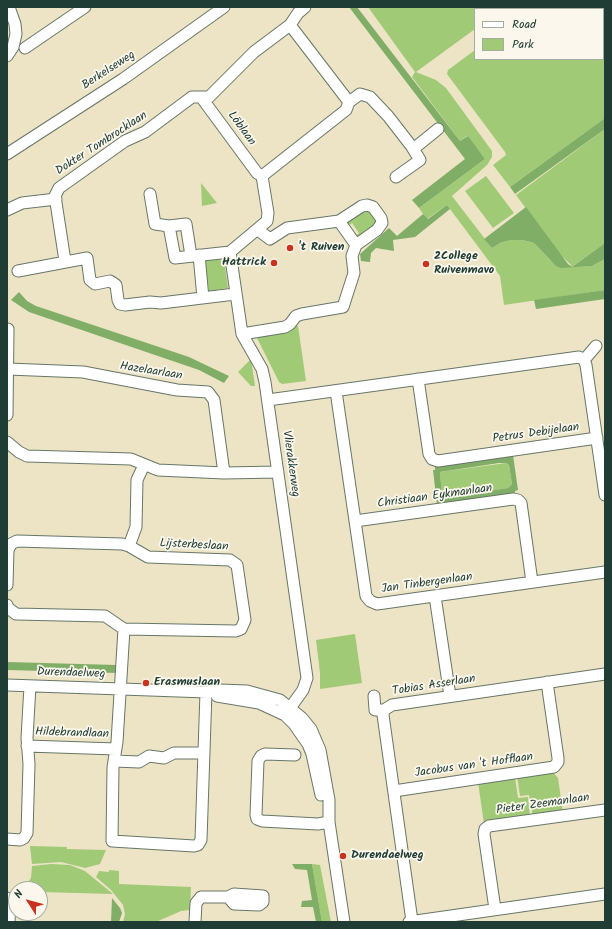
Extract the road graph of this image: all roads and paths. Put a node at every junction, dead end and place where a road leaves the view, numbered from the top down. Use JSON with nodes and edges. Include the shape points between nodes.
{"nodes":[{"id":1,"x":9,"y":7,"type":"edge"},
{"id":2,"x":85,"y":7,"type":"edge"},
{"id":3,"x":306,"y":7,"type":"edge"},
{"id":4,"x":222,"y":8,"type":"edge"},
{"id":5,"x":290,"y":25,"type":"junction"},
{"id":6,"x":24,"y":48,"type":"dead end"},
{"id":7,"x":7,"y":56,"type":"edge"},
{"id":8,"x":202,"y":97,"type":"junction"},
{"id":9,"x":349,"y":102,"type":"junction"},
{"id":10,"x":438,"y":129,"type":"dead end"},
{"id":11,"x":412,"y":147,"type":"junction"},
{"id":12,"x":7,"y":154,"type":"edge"},
{"id":13,"x":262,"y":176,"type":"junction"},
{"id":14,"x":396,"y":177,"type":"dead end"},
{"id":15,"x":150,"y":194,"type":"dead end"},
{"id":16,"x":56,"y":199,"type":"junction"},
{"id":17,"x":7,"y":210,"type":"edge"},
{"id":18,"x":339,"y":221,"type":"junction"},
{"id":19,"x":169,"y":226,"type":"junction"},
{"id":20,"x":258,"y":230,"type":"junction"},
{"id":21,"x":356,"y":245,"type":"junction"},
{"id":22,"x":230,"y":252,"type":"junction"},
{"id":23,"x":195,"y":256,"type":"junction"},
{"id":24,"x":65,"y":261,"type":"junction"},
{"id":25,"x":18,"y":271,"type":"dead end"},
{"id":26,"x":235,"y":294,"type":"junction"},
{"id":27,"x":203,"y":298,"type":"junction"},
{"id":28,"x":8,"y":329,"type":"edge"},
{"id":29,"x":242,"y":334,"type":"junction"},
{"id":30,"x":596,"y":346,"type":"dead end"},
{"id":31,"x":584,"y":360,"type":"junction"},
{"id":32,"x":8,"y":369,"type":"edge"},
{"id":33,"x":418,"y":379,"type":"junction"},
{"id":34,"x":336,"y":391,"type":"junction"},
{"id":35,"x":268,"y":400,"type":"junction"},
{"id":36,"x":7,"y":415,"type":"edge"},
{"id":37,"x":597,"y":438,"type":"junction"},
{"id":38,"x":7,"y":442,"type":"edge"},
{"id":39,"x":144,"y":465,"type":"junction"},
{"id":40,"x":224,"y":472,"type":"junction"},
{"id":41,"x":278,"y":472,"type":"junction"},
{"id":42,"x":605,"y":495,"type":"edge"},
{"id":43,"x":355,"y":521,"type":"junction"},
{"id":44,"x":129,"y":546,"type":"junction"},
{"id":45,"x":605,"y":572,"type":"edge"},
{"id":46,"x":532,"y":582,"type":"junction"},
{"id":47,"x":7,"y":585,"type":"edge"},
{"id":48,"x":435,"y":596,"type":"junction"},
{"id":49,"x":7,"y":606,"type":"edge"},
{"id":50,"x":124,"y":629,"type":"junction"},
{"id":51,"x":605,"y":674,"type":"edge"},
{"id":52,"x":547,"y":682,"type":"junction"},
{"id":53,"x":7,"y":685,"type":"edge"},
{"id":54,"x":30,"y":686,"type":"junction"},
{"id":55,"x":120,"y":689,"type":"junction"},
{"id":56,"x":206,"y":692,"type":"junction"},
{"id":57,"x":374,"y":696,"type":"dead end"},
{"id":58,"x":450,"y":696,"type":"junction"},
{"id":59,"x":384,"y":710,"type":"junction"},
{"id":60,"x":288,"y":711,"type":"junction"},
{"id":61,"x":28,"y":746,"type":"junction"},
{"id":62,"x":116,"y":749,"type":"junction"},
{"id":63,"x":204,"y":753,"type":"junction"},
{"id":64,"x":295,"y":755,"type":"dead end"},
{"id":65,"x":114,"y":761,"type":"junction"},
{"id":66,"x":394,"y":791,"type":"junction"},
{"id":67,"x":605,"y":810,"type":"edge"},
{"id":68,"x":328,"y":817,"type":"junction"},
{"id":69,"x":7,"y":839,"type":"edge"},
{"id":70,"x":605,"y":894,"type":"edge"},
{"id":71,"x":7,"y":898,"type":"edge"},
{"id":72,"x":228,"y":898,"type":"dead end"},
{"id":73,"x":495,"y":909,"type":"junction"},
{"id":74,"x":9,"y":922,"type":"edge"},
{"id":75,"x":195,"y":922,"type":"edge"},
{"id":76,"x":344,"y":922,"type":"edge"},
{"id":77,"x":411,"y":922,"type":"edge"}],
"edges":[{"from":1,"to":7,"type":"street","via":[[16,34],[13,47]]},
{"from":2,"to":6,"type":"street"},
{"from":3,"to":5,"type":"street"},
{"from":4,"to":12,"type":"street","name":"Berkelseweg","via":[[123,79]]},
{"from":5,"to":8,"type":"street","via":[[254,52],[209,97]]},
{"from":5,"to":9,"type":"street"},
{"from":8,"to":13,"type":"street","name":"Löblaan"},
{"from":8,"to":16,"type":"street","name":"Dokter Tombrocklaan","via":[[192,97],[145,132],[125,141],[79,173],[56,192]]},
{"from":9,"to":11,"type":"street","via":[[360,94],[370,97]]},
{"from":9,"to":13,"type":"street","via":[[346,110]]},
{"from":10,"to":11,"type":"street","via":[[417,146]]},
{"from":11,"to":14,"type":"street","via":[[420,160]]},
{"from":13,"to":20,"type":"street","via":[[268,213],[267,221]]},
{"from":15,"to":19,"type":"street","via":[[155,224]]},
{"from":16,"to":17,"type":"street","via":[[22,203]]},
{"from":16,"to":24,"type":"street"},
{"from":18,"to":20,"type":"street","via":[[287,228],[270,239]]},
{"from":18,"to":21,"type":"street"},
{"from":18,"to":21,"type":"street","via":[[367,205],[381,218],[382,223],[377,230]]},
{"from":19,"to":23,"type":"street","via":[[186,224]]},
{"from":19,"to":23,"type":"street","via":[[175,258]]},
{"from":20,"to":22,"type":"street"},
{"from":21,"to":29,"type":"street","via":[[352,256],[354,273],[343,306],[296,316],[286,327]]},
{"from":22,"to":23,"type":"street"},
{"from":22,"to":26,"type":"street","name":"Vlierakkerweg"},
{"from":23,"to":27,"type":"street"},
{"from":24,"to":25,"type":"street","via":[[59,265]]},
{"from":24,"to":27,"type":"street","via":[[87,258],[90,280],[95,284],[110,281],[116,285],[120,304]]},
{"from":26,"to":27,"type":"street"},
{"from":26,"to":29,"type":"street","name":"Vlierakkerweg"},
{"from":28,"to":32,"type":"street"},
{"from":29,"to":35,"type":"street","name":"Vlierakkerweg","via":[[262,370]]},
{"from":30,"to":31,"type":"street"},
{"from":31,"to":33,"type":"street","via":[[575,357]]},
{"from":31,"to":37,"type":"street"},
{"from":32,"to":36,"type":"street"},
{"from":32,"to":40,"type":"street","name":"Hazelaarlaan","via":[[83,372],[177,390],[208,392],[214,400]]},
{"from":33,"to":34,"type":"street"},
{"from":33,"to":37,"type":"street","name":"Petrus Debijelaan","via":[[429,454],[432,459],[438,461]]},
{"from":34,"to":35,"type":"street"},
{"from":34,"to":43,"type":"street","name":"Jan Tinbergenlaan"},
{"from":35,"to":41,"type":"street","name":"Vlierakkerweg"},
{"from":37,"to":42,"type":"street"},
{"from":38,"to":39,"type":"street","via":[[27,456],[131,459]]},
{"from":39,"to":40,"type":"street","via":[[158,470]]},
{"from":39,"to":44,"type":"street","via":[[137,480],[136,527]]},
{"from":40,"to":41,"type":"street"},
{"from":41,"to":60,"type":"street","name":"Vlierakkerweg","via":[[307,678],[303,690]]},
{"from":43,"to":46,"type":"street","name":"Christiaan Eykmanlaan","via":[[518,500],[521,503]]},
{"from":43,"to":48,"type":"street","name":"Jan Tinbergenlaan","via":[[366,596],[370,601],[377,604]]},
{"from":44,"to":47,"type":"street","name":"Lijsterbeslaan","via":[[17,540],[8,550]]},
{"from":44,"to":50,"type":"street","name":"Lijsterbeslaan","via":[[148,557],[234,561],[237,565],[245,620],[241,629],[236,632]]},
{"from":45,"to":46,"type":"street","name":"Jan Tinbergenlaan"},
{"from":46,"to":48,"type":"street","name":"Jan Tinbergenlaan"},
{"from":48,"to":58,"type":"street"},
{"from":49,"to":50,"type":"street","via":[[16,614],[105,616]]},
{"from":50,"to":55,"type":"street"},
{"from":51,"to":52,"type":"street","name":"Tobias Asserlaan"},
{"from":52,"to":58,"type":"street","name":"Tobias Asserlaan"},
{"from":52,"to":66,"type":"street","name":"Jacobus van 't Hofflaan","via":[[558,758],[556,765],[551,768]]},
{"from":53,"to":54,"type":"street","name":"Durendaelweg"},
{"from":54,"to":55,"type":"street","name":"Durendaelweg"},
{"from":54,"to":61,"type":"street"},
{"from":55,"to":56,"type":"street","name":"Durendaelweg"},
{"from":55,"to":62,"type":"street"},
{"from":56,"to":60,"type":"street","name":"Durendaelweg"},
{"from":56,"to":63,"type":"street"},
{"from":57,"to":59,"type":"street","via":[[375,710]]},
{"from":58,"to":59,"type":"street","name":"Tobias Asserlaan","via":[[392,705]]},
{"from":59,"to":66,"type":"street","name":"Tobias Asserlaan"},
{"from":60,"to":68,"type":"street","name":"Durendaelweg","via":[[308,744]]},
{"from":61,"to":62,"type":"street","name":"Hildebrandlaan"},
{"from":61,"to":69,"type":"street","via":[[27,833],[20,840]]},
{"from":62,"to":65,"type":"street"},
{"from":63,"to":65,"type":"street","via":[[174,753],[164,758],[149,756],[139,762]]},
{"from":63,"to":65,"type":"street","via":[[201,840],[194,846],[112,842]]},
{"from":64,"to":68,"type":"street","via":[[265,754],[258,761],[257,819],[318,824]]},
{"from":66,"to":77,"type":"street","name":"Tobias Asserlaan"},
{"from":67,"to":73,"type":"street","name":"Pieter Zeemanlaan","via":[[489,826],[485,829]]},
{"from":68,"to":76,"type":"street","name":"Durendaelweg"},
{"from":70,"to":73,"type":"street","name":"Tobias Asserlaan"},
{"from":71,"to":74,"type":"street","via":[[10,901]]},
{"from":72,"to":75,"type":"street","via":[[201,897],[196,903]]},
{"from":73,"to":77,"type":"street","name":"Tobias Asserlaan"}]}
